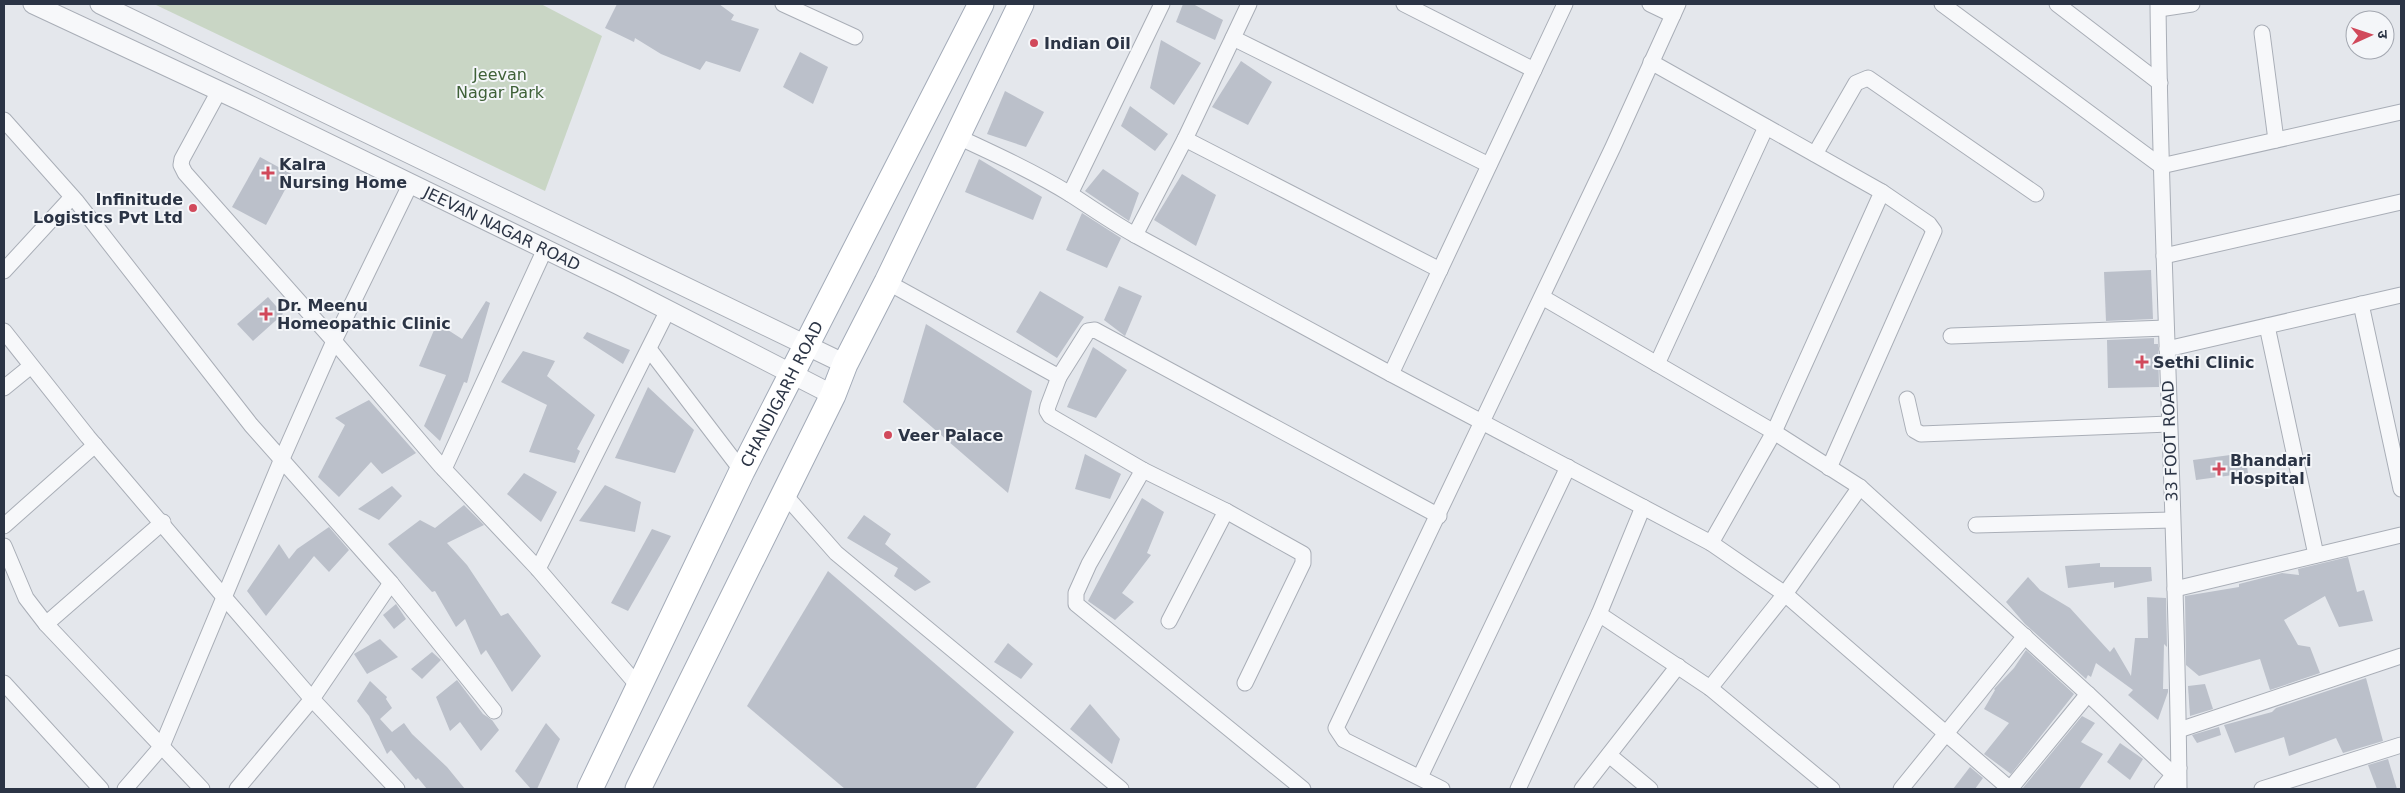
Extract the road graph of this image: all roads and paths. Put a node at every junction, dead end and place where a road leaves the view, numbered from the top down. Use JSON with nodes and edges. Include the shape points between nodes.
{"nodes":[{"id":1,"x":33,"y":4,"type":"edge"},
{"id":2,"x":100,"y":4,"type":"edge"},
{"id":3,"x":783,"y":4,"type":"edge"},
{"id":4,"x":981,"y":4,"type":"edge"},
{"id":5,"x":1021,"y":4,"type":"edge"},
{"id":6,"x":1162,"y":4,"type":"edge"},
{"id":7,"x":1249,"y":4,"type":"edge"},
{"id":8,"x":1404,"y":4,"type":"edge"},
{"id":9,"x":1565,"y":4,"type":"edge"},
{"id":10,"x":1650,"y":4,"type":"edge"},
{"id":11,"x":1942,"y":4,"type":"edge"},
{"id":12,"x":2057,"y":4,"type":"edge"},
{"id":13,"x":2192,"y":4,"type":"edge"},
{"id":14,"x":2158,"y":6,"type":"edge"},
{"id":15,"x":1675,"y":10,"type":"edge"},
{"id":16,"x":2262,"y":33,"type":"dead end"},
{"id":17,"x":855,"y":38,"type":"dead end"},
{"id":18,"x":1232,"y":38,"type":"junction"},
{"id":19,"x":1651,"y":62,"type":"junction"},
{"id":20,"x":1534,"y":70,"type":"junction"},
{"id":21,"x":2160,"y":83,"type":"junction"},
{"id":22,"x":219,"y":91,"type":"junction"},
{"id":23,"x":2401,"y":112,"type":"edge"},
{"id":24,"x":4,"y":120,"type":"edge"},
{"id":25,"x":1766,"y":127,"type":"junction"},
{"id":26,"x":956,"y":136,"type":"junction"},
{"id":27,"x":1185,"y":139,"type":"junction"},
{"id":28,"x":2276,"y":140,"type":"junction"},
{"id":29,"x":1815,"y":154,"type":"junction"},
{"id":30,"x":1489,"y":165,"type":"junction"},
{"id":31,"x":2161,"y":166,"type":"junction"},
{"id":32,"x":410,"y":184,"type":"junction"},
{"id":33,"x":1882,"y":192,"type":"junction"},
{"id":34,"x":1070,"y":194,"type":"junction"},
{"id":35,"x":2036,"y":194,"type":"dead end"},
{"id":36,"x":72,"y":197,"type":"junction"},
{"id":37,"x":2401,"y":202,"type":"edge"},
{"id":38,"x":1135,"y":235,"type":"junction"},
{"id":39,"x":545,"y":249,"type":"junction"},
{"id":40,"x":2164,"y":256,"type":"junction"},
{"id":41,"x":1440,"y":270,"type":"junction"},
{"id":42,"x":4,"y":271,"type":"edge"},
{"id":43,"x":887,"y":282,"type":"junction"},
{"id":44,"x":2401,"y":295,"type":"edge"},
{"id":45,"x":1542,"y":297,"type":"junction"},
{"id":46,"x":2361,"y":304,"type":"junction"},
{"id":47,"x":668,"y":310,"type":"junction"},
{"id":48,"x":2267,"y":326,"type":"junction"},
{"id":49,"x":2166,"y":328,"type":"junction"},
{"id":50,"x":4,"y":331,"type":"edge"},
{"id":51,"x":1951,"y":336,"type":"dead end"},
{"id":52,"x":334,"y":341,"type":"junction"},
{"id":53,"x":807,"y":345,"type":"junction"},
{"id":54,"x":649,"y":349,"type":"junction"},
{"id":55,"x":2167,"y":349,"type":"junction"},
{"id":56,"x":845,"y":364,"type":"junction"},
{"id":57,"x":1657,"y":364,"type":"junction"},
{"id":58,"x":31,"y":366,"type":"junction"},
{"id":59,"x":792,"y":374,"type":"junction"},
{"id":60,"x":1391,"y":374,"type":"junction"},
{"id":61,"x":1059,"y":378,"type":"junction"},
{"id":62,"x":4,"y":388,"type":"edge"},
{"id":63,"x":833,"y":395,"type":"junction"},
{"id":64,"x":1907,"y":399,"type":"dead end"},
{"id":65,"x":1483,"y":423,"type":"junction"},
{"id":66,"x":2169,"y":424,"type":"junction"},
{"id":67,"x":1774,"y":432,"type":"junction"},
{"id":68,"x":95,"y":445,"type":"junction"},
{"id":69,"x":281,"y":461,"type":"junction"},
{"id":70,"x":1568,"y":467,"type":"junction"},
{"id":71,"x":1829,"y":468,"type":"junction"},
{"id":72,"x":444,"y":469,"type":"junction"},
{"id":73,"x":1143,"y":470,"type":"junction"},
{"id":74,"x":742,"y":471,"type":"junction"},
{"id":75,"x":1860,"y":487,"type":"junction"},
{"id":76,"x":2401,"y":489,"type":"edge"},
{"id":77,"x":784,"y":494,"type":"junction"},
{"id":78,"x":1643,"y":507,"type":"junction"},
{"id":79,"x":1226,"y":511,"type":"junction"},
{"id":80,"x":1439,"y":516,"type":"junction"},
{"id":81,"x":2172,"y":520,"type":"junction"},
{"id":82,"x":163,"y":522,"type":"junction"},
{"id":83,"x":1976,"y":525,"type":"dead end"},
{"id":84,"x":4,"y":526,"type":"edge"},
{"id":85,"x":2401,"y":535,"type":"edge"},
{"id":86,"x":1711,"y":543,"type":"junction"},
{"id":87,"x":4,"y":546,"type":"edge"},
{"id":88,"x":2316,"y":555,"type":"junction"},
{"id":89,"x":538,"y":570,"type":"junction"},
{"id":90,"x":391,"y":583,"type":"junction"},
{"id":91,"x":2175,"y":589,"type":"junction"},
{"id":92,"x":1785,"y":594,"type":"junction"},
{"id":93,"x":224,"y":597,"type":"junction"},
{"id":94,"x":1599,"y":614,"type":"junction"},
{"id":95,"x":1169,"y":621,"type":"dead end"},
{"id":96,"x":46,"y":624,"type":"junction"},
{"id":97,"x":2024,"y":636,"type":"junction"},
{"id":98,"x":2401,"y":656,"type":"edge"},
{"id":99,"x":1678,"y":666,"type":"junction"},
{"id":100,"x":4,"y":683,"type":"edge"},
{"id":101,"x":1245,"y":683,"type":"dead end"},
{"id":102,"x":639,"y":687,"type":"junction"},
{"id":103,"x":1710,"y":688,"type":"junction"},
{"id":104,"x":2088,"y":694,"type":"junction"},
{"id":105,"x":312,"y":700,"type":"junction"},
{"id":106,"x":494,"y":711,"type":"dead end"},
{"id":107,"x":2179,"y":730,"type":"junction"},
{"id":108,"x":1945,"y":733,"type":"junction"},
{"id":109,"x":2401,"y":744,"type":"edge"},
{"id":110,"x":162,"y":746,"type":"junction"},
{"id":111,"x":1609,"y":756,"type":"junction"},
{"id":112,"x":2176,"y":771,"type":"junction"},
{"id":113,"x":1420,"y":777,"type":"junction"},
{"id":114,"x":101,"y":789,"type":"edge"},
{"id":115,"x":125,"y":789,"type":"edge"},
{"id":116,"x":202,"y":789,"type":"edge"},
{"id":117,"x":237,"y":789,"type":"edge"},
{"id":118,"x":397,"y":789,"type":"edge"},
{"id":119,"x":590,"y":789,"type":"edge"},
{"id":120,"x":638,"y":789,"type":"edge"},
{"id":121,"x":1122,"y":789,"type":"edge"},
{"id":122,"x":1303,"y":789,"type":"edge"},
{"id":123,"x":1442,"y":789,"type":"edge"},
{"id":124,"x":1518,"y":789,"type":"edge"},
{"id":125,"x":1582,"y":789,"type":"edge"},
{"id":126,"x":1650,"y":789,"type":"edge"},
{"id":127,"x":1832,"y":789,"type":"edge"},
{"id":128,"x":1901,"y":789,"type":"edge"},
{"id":129,"x":2010,"y":789,"type":"edge"},
{"id":130,"x":2162,"y":789,"type":"edge"},
{"id":131,"x":2179,"y":789,"type":"edge"},
{"id":132,"x":2262,"y":789,"type":"edge"}],
"edges":[{"from":1,"to":22,"type":"street","name":"JEEVAN NAGAR ROAD"},
{"from":2,"to":53,"type":"street","name":"JEEVAN NAGAR ROAD"},
{"from":3,"to":17,"type":"street"},
{"from":4,"to":53,"type":"main road","name":"CHANDIGARH ROAD"},
{"from":5,"to":26,"type":"main road"},
{"from":6,"to":34,"type":"street"},
{"from":7,"to":18,"type":"street"},
{"from":8,"to":20,"type":"street"},
{"from":9,"to":20,"type":"street"},
{"from":10,"to":15,"type":"street"},
{"from":11,"to":31,"type":"street"},
{"from":12,"to":21,"type":"street"},
{"from":13,"to":14,"type":"street"},
{"from":14,"to":21,"type":"street","name":"33 FOOT ROAD"},
{"from":15,"to":19,"type":"street"},
{"from":16,"to":28,"type":"street"},
{"from":18,"to":27,"type":"street"},
{"from":18,"to":30,"type":"street"},
{"from":19,"to":25,"type":"street"},
{"from":19,"to":45,"type":"street"},
{"from":20,"to":30,"type":"street"},
{"from":21,"to":31,"type":"street","name":"33 FOOT ROAD"},
{"from":22,"to":32,"type":"street","name":"JEEVAN NAGAR ROAD"},
{"from":22,"to":52,"type":"street","via":[[182,159],[182,168]]},
{"from":23,"to":28,"type":"street"},
{"from":24,"to":36,"type":"street"},
{"from":25,"to":29,"type":"street"},
{"from":25,"to":57,"type":"street"},
{"from":26,"to":34,"type":"street"},
{"from":26,"to":43,"type":"main road"},
{"from":27,"to":38,"type":"street"},
{"from":27,"to":41,"type":"street"},
{"from":28,"to":31,"type":"street"},
{"from":29,"to":33,"type":"street"},
{"from":29,"to":35,"type":"street","via":[[1856,83],[1868,78]]},
{"from":30,"to":41,"type":"street"},
{"from":31,"to":40,"type":"street","name":"33 FOOT ROAD"},
{"from":32,"to":39,"type":"street","name":"JEEVAN NAGAR ROAD"},
{"from":32,"to":52,"type":"street"},
{"from":33,"to":67,"type":"street"},
{"from":33,"to":71,"type":"street","via":[[1929,224],[1934,231]]},
{"from":34,"to":38,"type":"street"},
{"from":36,"to":42,"type":"street"},
{"from":36,"to":69,"type":"street"},
{"from":37,"to":40,"type":"street"},
{"from":38,"to":60,"type":"street"},
{"from":39,"to":47,"type":"street","name":"JEEVAN NAGAR ROAD"},
{"from":39,"to":72,"type":"street"},
{"from":40,"to":49,"type":"street","name":"33 FOOT ROAD"},
{"from":41,"to":60,"type":"street"},
{"from":43,"to":56,"type":"main road"},
{"from":43,"to":61,"type":"street"},
{"from":44,"to":46,"type":"street"},
{"from":45,"to":57,"type":"street"},
{"from":45,"to":65,"type":"street"},
{"from":46,"to":48,"type":"street"},
{"from":46,"to":76,"type":"street"},
{"from":47,"to":54,"type":"street"},
{"from":47,"to":59,"type":"street","name":"JEEVAN NAGAR ROAD"},
{"from":48,"to":55,"type":"street"},
{"from":48,"to":88,"type":"street"},
{"from":49,"to":51,"type":"street"},
{"from":49,"to":55,"type":"street","name":"33 FOOT ROAD"},
{"from":50,"to":58,"type":"street"},
{"from":52,"to":69,"type":"street"},
{"from":52,"to":72,"type":"street"},
{"from":53,"to":56,"type":"street","name":"JEEVAN NAGAR ROAD"},
{"from":53,"to":59,"type":"main road","name":"CHANDIGARH ROAD"},
{"from":54,"to":74,"type":"street"},
{"from":54,"to":89,"type":"street"},
{"from":55,"to":66,"type":"street","name":"33 FOOT ROAD"},
{"from":56,"to":63,"type":"main road"},
{"from":57,"to":67,"type":"street"},
{"from":58,"to":62,"type":"street"},
{"from":58,"to":68,"type":"street"},
{"from":59,"to":63,"type":"street","name":"JEEVAN NAGAR ROAD"},
{"from":59,"to":74,"type":"main road","name":"CHANDIGARH ROAD"},
{"from":60,"to":65,"type":"street"},
{"from":61,"to":73,"type":"street","via":[[1048,406],[1050,416]]},
{"from":61,"to":80,"type":"street","via":[[1088,331],[1095,330]]},
{"from":63,"to":77,"type":"main road"},
{"from":64,"to":66,"type":"street","via":[[1914,430],[1921,434]]},
{"from":65,"to":70,"type":"street"},
{"from":65,"to":80,"type":"street"},
{"from":66,"to":81,"type":"street","name":"33 FOOT ROAD"},
{"from":67,"to":71,"type":"street"},
{"from":67,"to":86,"type":"street"},
{"from":68,"to":82,"type":"street"},
{"from":68,"to":84,"type":"street"},
{"from":69,"to":90,"type":"street"},
{"from":69,"to":93,"type":"street"},
{"from":70,"to":78,"type":"street"},
{"from":70,"to":113,"type":"street"},
{"from":71,"to":75,"type":"street"},
{"from":72,"to":89,"type":"street"},
{"from":73,"to":79,"type":"street"},
{"from":73,"to":122,"type":"street","via":[[1089,564],[1076,593],[1076,604]]},
{"from":74,"to":102,"type":"main road","name":"CHANDIGARH ROAD"},
{"from":75,"to":92,"type":"street"},
{"from":75,"to":97,"type":"street"},
{"from":77,"to":120,"type":"main road"},
{"from":77,"to":121,"type":"street","via":[[836,553]]},
{"from":78,"to":86,"type":"street"},
{"from":78,"to":94,"type":"street"},
{"from":79,"to":95,"type":"street"},
{"from":79,"to":101,"type":"street","via":[[1301,552],[1304,557]]},
{"from":80,"to":113,"type":"street","via":[[1336,728],[1344,740]]},
{"from":81,"to":83,"type":"street"},
{"from":81,"to":91,"type":"street","name":"33 FOOT ROAD"},
{"from":82,"to":93,"type":"street"},
{"from":82,"to":96,"type":"street"},
{"from":85,"to":88,"type":"street"},
{"from":86,"to":92,"type":"street"},
{"from":87,"to":96,"type":"street","via":[[26,598]]},
{"from":88,"to":91,"type":"street"},
{"from":89,"to":102,"type":"street"},
{"from":90,"to":105,"type":"street"},
{"from":90,"to":106,"type":"street"},
{"from":91,"to":107,"type":"street","name":"33 FOOT ROAD"},
{"from":92,"to":103,"type":"street"},
{"from":92,"to":108,"type":"street"},
{"from":93,"to":105,"type":"street"},
{"from":93,"to":110,"type":"street"},
{"from":94,"to":99,"type":"street"},
{"from":94,"to":124,"type":"street"},
{"from":96,"to":110,"type":"street"},
{"from":97,"to":104,"type":"street"},
{"from":97,"to":108,"type":"street"},
{"from":98,"to":107,"type":"street"},
{"from":99,"to":103,"type":"street"},
{"from":99,"to":111,"type":"street"},
{"from":100,"to":114,"type":"street"},
{"from":102,"to":119,"type":"main road","name":"CHANDIGARH ROAD"},
{"from":103,"to":127,"type":"street"},
{"from":104,"to":112,"type":"street"},
{"from":104,"to":129,"type":"street"},
{"from":105,"to":117,"type":"street"},
{"from":105,"to":118,"type":"street"},
{"from":107,"to":112,"type":"street","name":"33 FOOT ROAD"},
{"from":108,"to":128,"type":"street"},
{"from":108,"to":129,"type":"street"},
{"from":109,"to":132,"type":"street"},
{"from":110,"to":115,"type":"street"},
{"from":110,"to":116,"type":"street"},
{"from":111,"to":125,"type":"street"},
{"from":111,"to":126,"type":"street"},
{"from":112,"to":130,"type":"street"},
{"from":112,"to":131,"type":"street","name":"33 FOOT ROAD"},
{"from":113,"to":123,"type":"street"}]}
